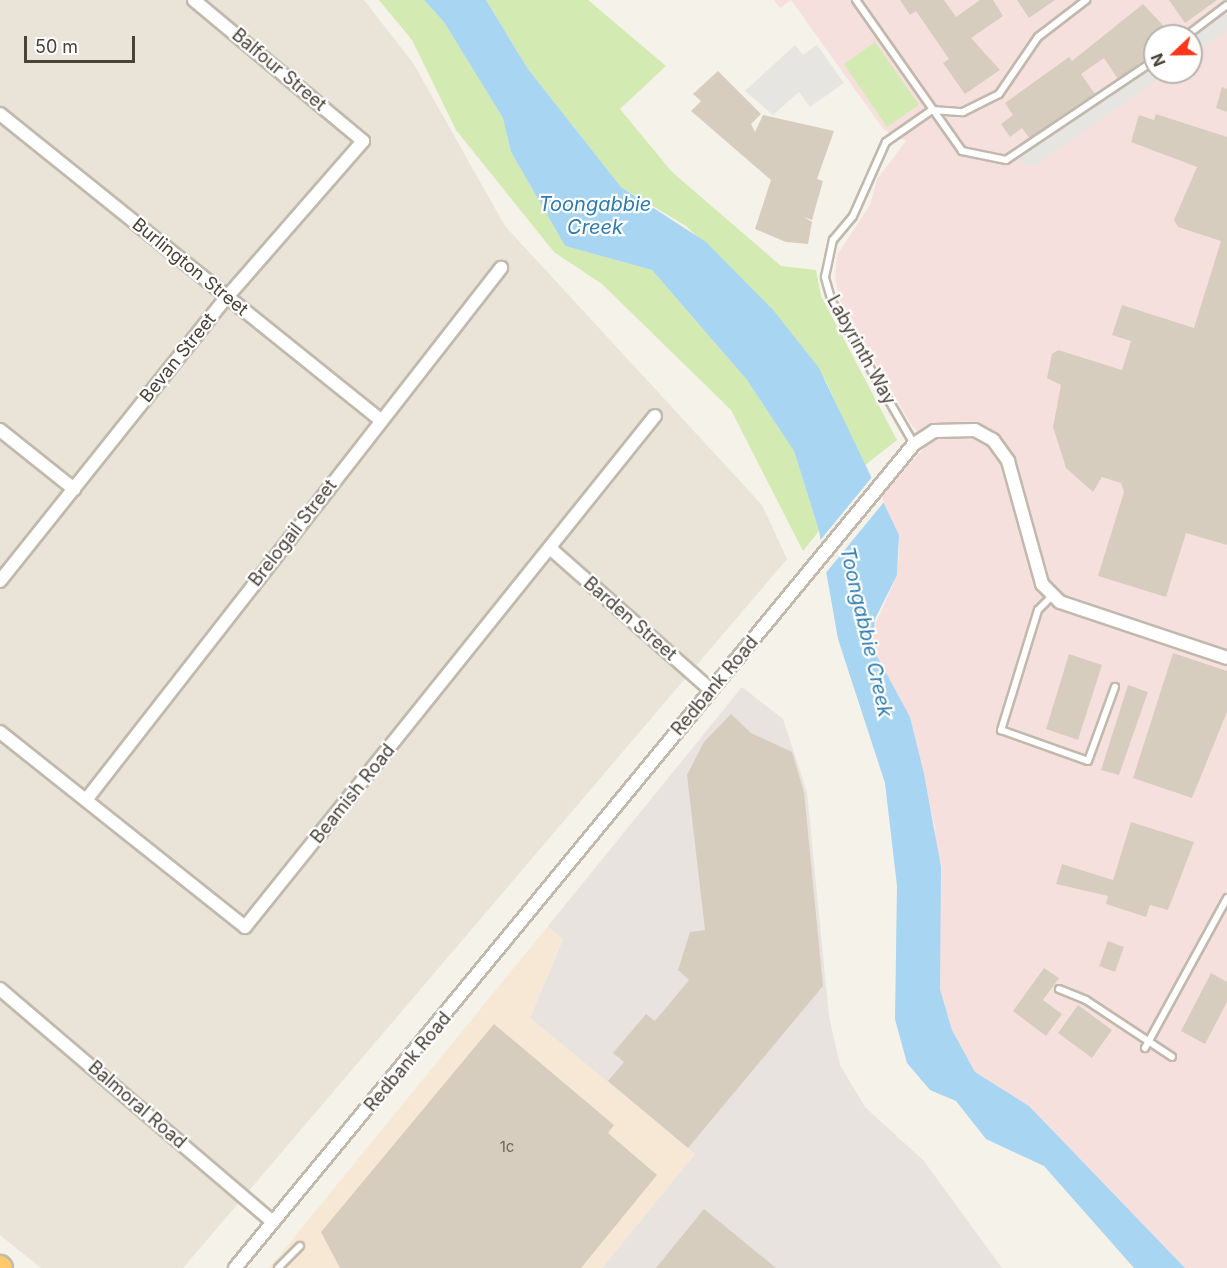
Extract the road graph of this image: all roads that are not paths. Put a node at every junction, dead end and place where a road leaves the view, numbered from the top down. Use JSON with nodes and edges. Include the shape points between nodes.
{"nodes":[{"id":1,"x":195,"y":0,"type":"edge"},
{"id":2,"x":856,"y":0,"type":"edge"},
{"id":3,"x":1086,"y":0,"type":"edge"},
{"id":4,"x":1227,"y":5,"type":"edge"},
{"id":5,"x":1202,"y":24,"type":"edge"},
{"id":6,"x":1143,"y":68,"type":"edge"},
{"id":7,"x":932,"y":110,"type":"junction"},
{"id":8,"x":0,"y":114,"type":"edge"},
{"id":9,"x":363,"y":141,"type":"joint"},
{"id":10,"x":501,"y":268,"type":"dead end"},
{"id":11,"x":227,"y":297,"type":"junction"},
{"id":12,"x":655,"y":416,"type":"dead end"},
{"id":13,"x":380,"y":420,"type":"junction"},
{"id":14,"x":0,"y":430,"type":"edge"},
{"id":15,"x":914,"y":444,"type":"junction"},
{"id":16,"x":74,"y":489,"type":"junction"},
{"id":17,"x":551,"y":549,"type":"junction"},
{"id":18,"x":0,"y":582,"type":"edge"},
{"id":19,"x":1053,"y":595,"type":"junction"},
{"id":20,"x":1227,"y":657,"type":"edge"},
{"id":21,"x":1115,"y":687,"type":"dead end"},
{"id":22,"x":710,"y":689,"type":"junction"},
{"id":23,"x":0,"y":732,"type":"edge"},
{"id":24,"x":86,"y":800,"type":"junction"},
{"id":25,"x":1227,"y":898,"type":"edge"},
{"id":26,"x":0,"y":989,"type":"edge"},
{"id":27,"x":1059,"y":989,"type":"dead end"},
{"id":28,"x":1147,"y":1046,"type":"junction"},
{"id":29,"x":1172,"y":1057,"type":"dead end"},
{"id":30,"x":273,"y":1221,"type":"junction"},
{"id":31,"x":300,"y":1246,"type":"dead end"},
{"id":32,"x":235,"y":1268,"type":"edge"},
{"id":33,"x":278,"y":1268,"type":"edge"}],
"edges":[{"from":1,"to":9,"type":"street","name":"Balfour Street"},
{"from":2,"to":7,"type":"lane"},
{"from":3,"to":7,"type":"lane","via":[[1038,37],[999,94],[963,112]]},
{"from":4,"to":5,"type":"lane"},
{"from":6,"to":7,"type":"lane","via":[[1006,160],[962,151]]},
{"from":7,"to":15,"type":"lane","name":"Labyrinth Way","via":[[886,142],[874,161],[853,216],[833,240],[825,277],[832,302]]},
{"from":8,"to":11,"type":"street","name":"Burlington Street"},
{"from":9,"to":11,"type":"street","name":"Bevan Street"},
{"from":10,"to":13,"type":"street","name":"Brelogail Street"},
{"from":11,"to":13,"type":"street","name":"Burlington Street"},
{"from":11,"to":16,"type":"street","name":"Bevan Street"},
{"from":12,"to":17,"type":"street","name":"Beamish Road"},
{"from":13,"to":24,"type":"street","name":"Brelogail Street"},
{"from":14,"to":16,"type":"street"},
{"from":15,"to":19,"type":"street","name":"Redbank Road","via":[[934,431],[958,428],[993,440],[1008,461],[1042,584]]},
{"from":15,"to":22,"type":"street","name":"Redbank Road"},
{"from":16,"to":18,"type":"street","name":"Bevan Street"},
{"from":17,"to":22,"type":"street","name":"Barden Street"},
{"from":17,"to":24,"type":"street","name":"Beamish Road","via":[[245,927]]},
{"from":19,"to":20,"type":"street"},
{"from":19,"to":21,"type":"lane","via":[[1038,610],[1001,730],[1088,761]]},
{"from":22,"to":30,"type":"street","name":"Redbank Road","via":[[465,995]]},
{"from":23,"to":24,"type":"street","name":"Beamish Road"},
{"from":25,"to":28,"type":"lane"},
{"from":26,"to":30,"type":"street","name":"Balmoral Road"},
{"from":27,"to":28,"type":"lane","via":[[1086,1000]]},
{"from":28,"to":29,"type":"lane"},
{"from":30,"to":32,"type":"street","name":"Redbank Road"},
{"from":31,"to":33,"type":"lane"}]}
